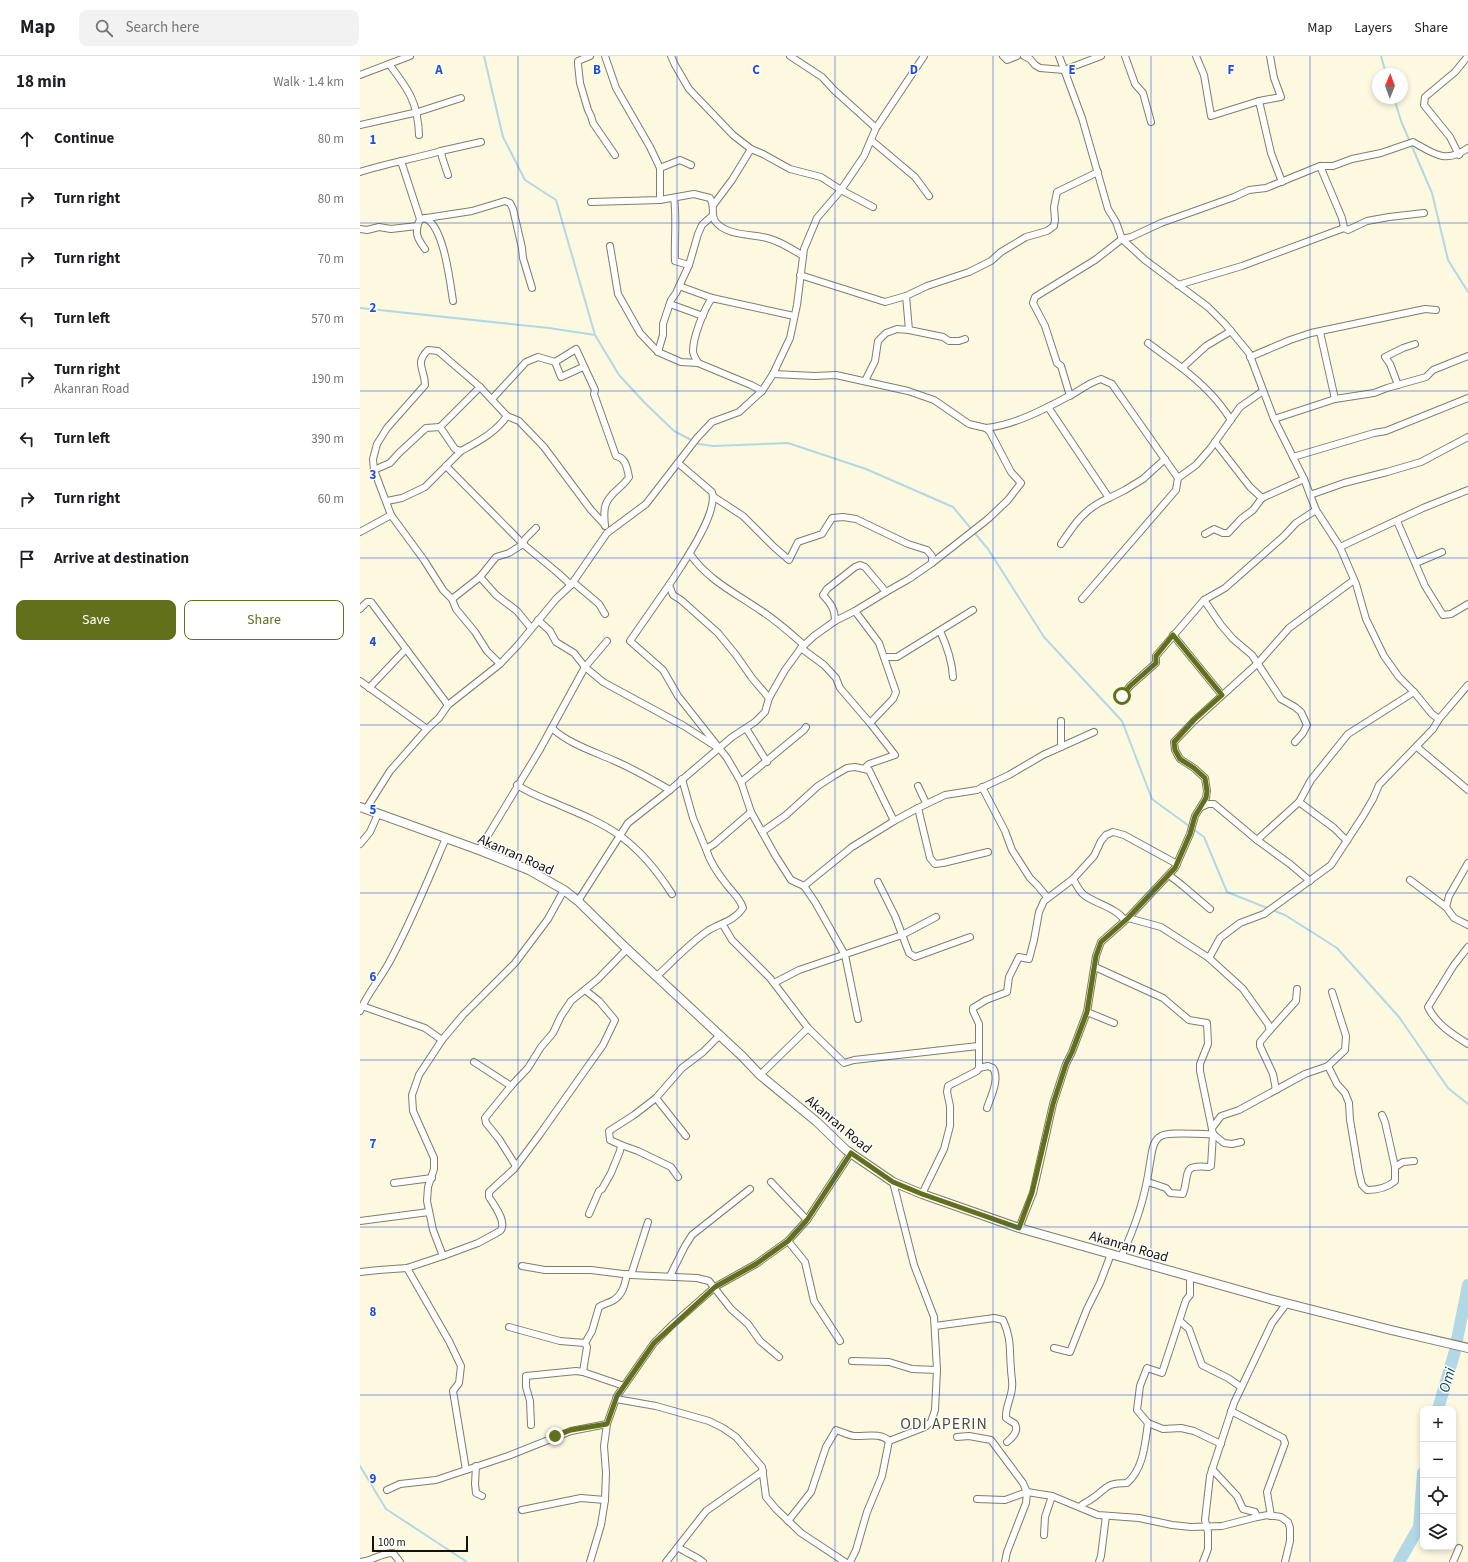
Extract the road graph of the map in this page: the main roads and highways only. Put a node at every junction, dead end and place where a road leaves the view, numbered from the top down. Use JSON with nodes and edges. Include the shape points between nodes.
{"nodes":[{"id":1,"x":363,"y":808,"type":"edge"},
{"id":2,"x":1468,"y":1348,"type":"edge"}],
"edges":[{"from":1,"to":2,"type":"main road","name":"Akanran Road","via":[[529,870],[564,890],[760,1075],[817,1122],[846,1150],[893,1182],[1019,1228],[1287,1303]]}]}
